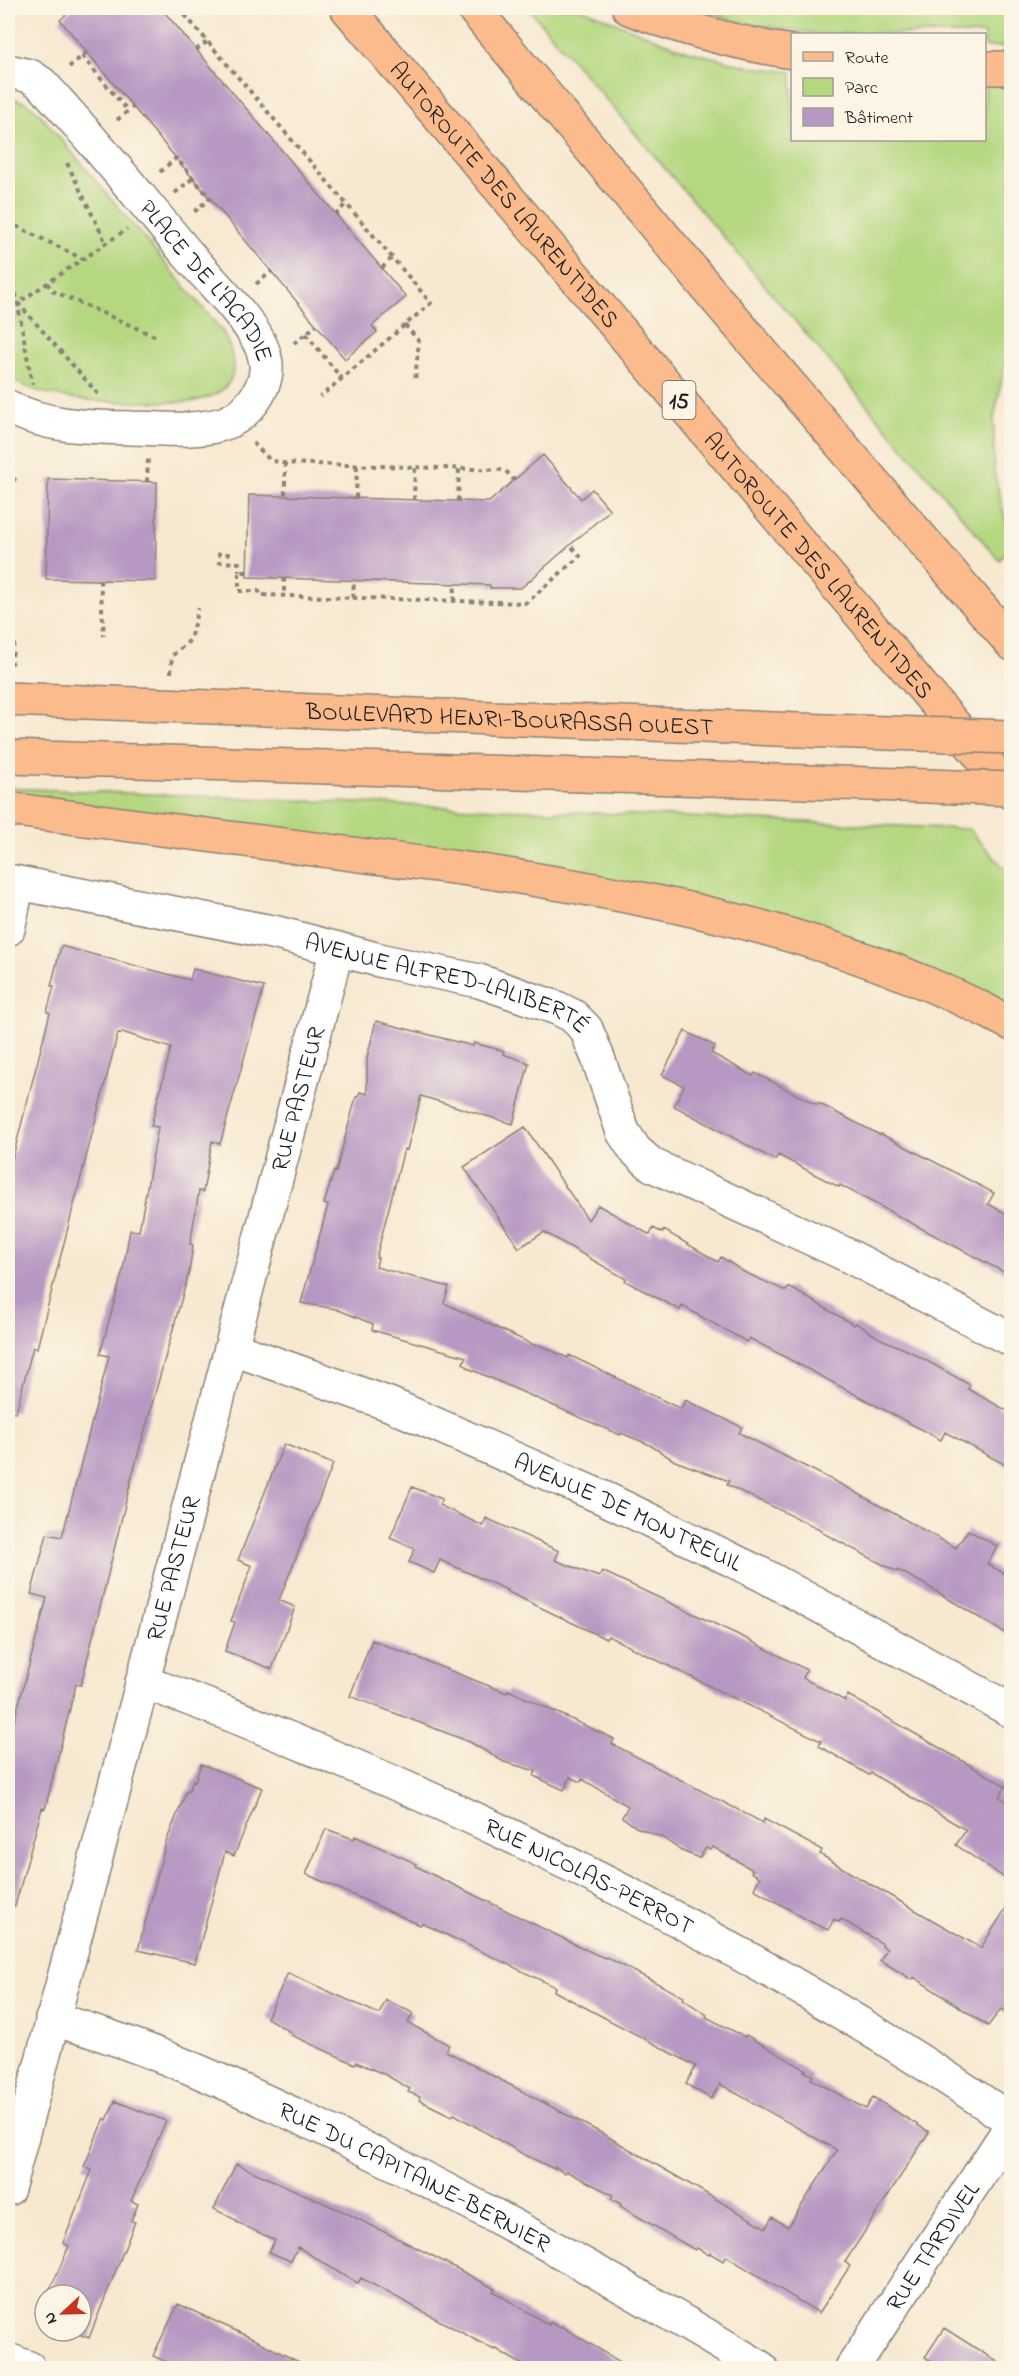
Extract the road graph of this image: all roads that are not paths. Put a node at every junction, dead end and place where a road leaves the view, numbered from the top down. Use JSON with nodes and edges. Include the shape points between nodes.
{"nodes":[{"id":1,"x":347,"y":8,"type":"edge"},
{"id":2,"x":473,"y":8,"type":"edge"},
{"id":3,"x":629,"y":8,"type":"edge"},
{"id":4,"x":791,"y":52,"type":"edge"},
{"id":5,"x":986,"y":68,"type":"edge"},
{"id":6,"x":1011,"y":68,"type":"edge"},
{"id":7,"x":8,"y":71,"type":"edge"},
{"id":8,"x":21,"y":401,"type":"edge"},
{"id":9,"x":1011,"y":644,"type":"edge"},
{"id":10,"x":8,"y":699,"type":"edge"},
{"id":11,"x":1011,"y":737,"type":"edge"},
{"id":12,"x":8,"y":757,"type":"edge"},
{"id":13,"x":1011,"y":791,"type":"edge"},
{"id":14,"x":8,"y":809,"type":"edge"},
{"id":15,"x":13,"y":882,"type":"edge"},
{"id":16,"x":8,"y":929,"type":"edge"},
{"id":17,"x":337,"y":950,"type":"junction"},
{"id":18,"x":1011,"y":1024,"type":"edge"},
{"id":19,"x":1011,"y":1340,"type":"edge"},
{"id":20,"x":231,"y":1348,"type":"junction"},
{"id":21,"x":142,"y":1682,"type":"junction"},
{"id":22,"x":1011,"y":1711,"type":"edge"},
{"id":23,"x":52,"y":2019,"type":"junction"},
{"id":24,"x":1011,"y":2123,"type":"edge"},
{"id":25,"x":8,"y":2189,"type":"edge"},
{"id":26,"x":8,"y":2360,"type":"edge"},
{"id":27,"x":29,"y":2368,"type":"edge"},
{"id":28,"x":761,"y":2368,"type":"edge"},
{"id":29,"x":852,"y":2368,"type":"edge"}],
"edges":[{"from":1,"to":13,"type":"main road","name":"AUTOROUTE DES LAURENTIDES","number":"15"},
{"from":2,"to":9,"type":"main road"},
{"from":3,"to":4,"type":"main road","via":[[707,35]]},
{"from":5,"to":6,"type":"main road"},
{"from":7,"to":8,"type":"street","name":"PLACE DE L'ACADIE","via":[[30,76],[42,84],[254,331],[266,358],[266,375],[257,395],[231,421],[212,427],[78,427],[40,421]]},
{"from":10,"to":11,"type":"main road","name":"BOULEVARD HENRI-BOURASSA OUEST","bridge":true},
{"from":12,"to":13,"type":"main road","bridge":true},
{"from":14,"to":18,"type":"main road","via":[[482,871],[708,913],[882,966]]},
{"from":15,"to":16,"type":"street"},
{"from":15,"to":17,"type":"street","name":"AVENUE ALFRED-LALIBERTÉ","via":[[277,933]]},
{"from":17,"to":19,"type":"street","name":"AVENUE ALFRED-LALIBERTÉ","via":[[479,981],[565,1011],[590,1038],[623,1132],[652,1165],[844,1254]]},
{"from":17,"to":20,"type":"street","name":"RUE PASTEUR"},
{"from":20,"to":21,"type":"street","name":"RUE PASTEUR"},
{"from":20,"to":22,"type":"street","name":"AVENUE DE MONTREUIL","via":[[389,1404],[606,1499],[763,1575]]},
{"from":21,"to":23,"type":"street","name":"RUE PASTEUR"},
{"from":21,"to":24,"type":"street","name":"RUE NICOLAS-PERROT","via":[[401,1786],[574,1867],[842,2012]]},
{"from":23,"to":25,"type":"street","name":"RUE PASTEUR"},
{"from":23,"to":28,"type":"street","name":"RUE DU CAPITAINE-BERNIER","via":[[103,2034],[243,2092],[406,2168],[578,2260]]},
{"from":24,"to":29,"type":"street","name":"RUE TARDIVEL"},
{"from":26,"to":27,"type":"street"}]}
